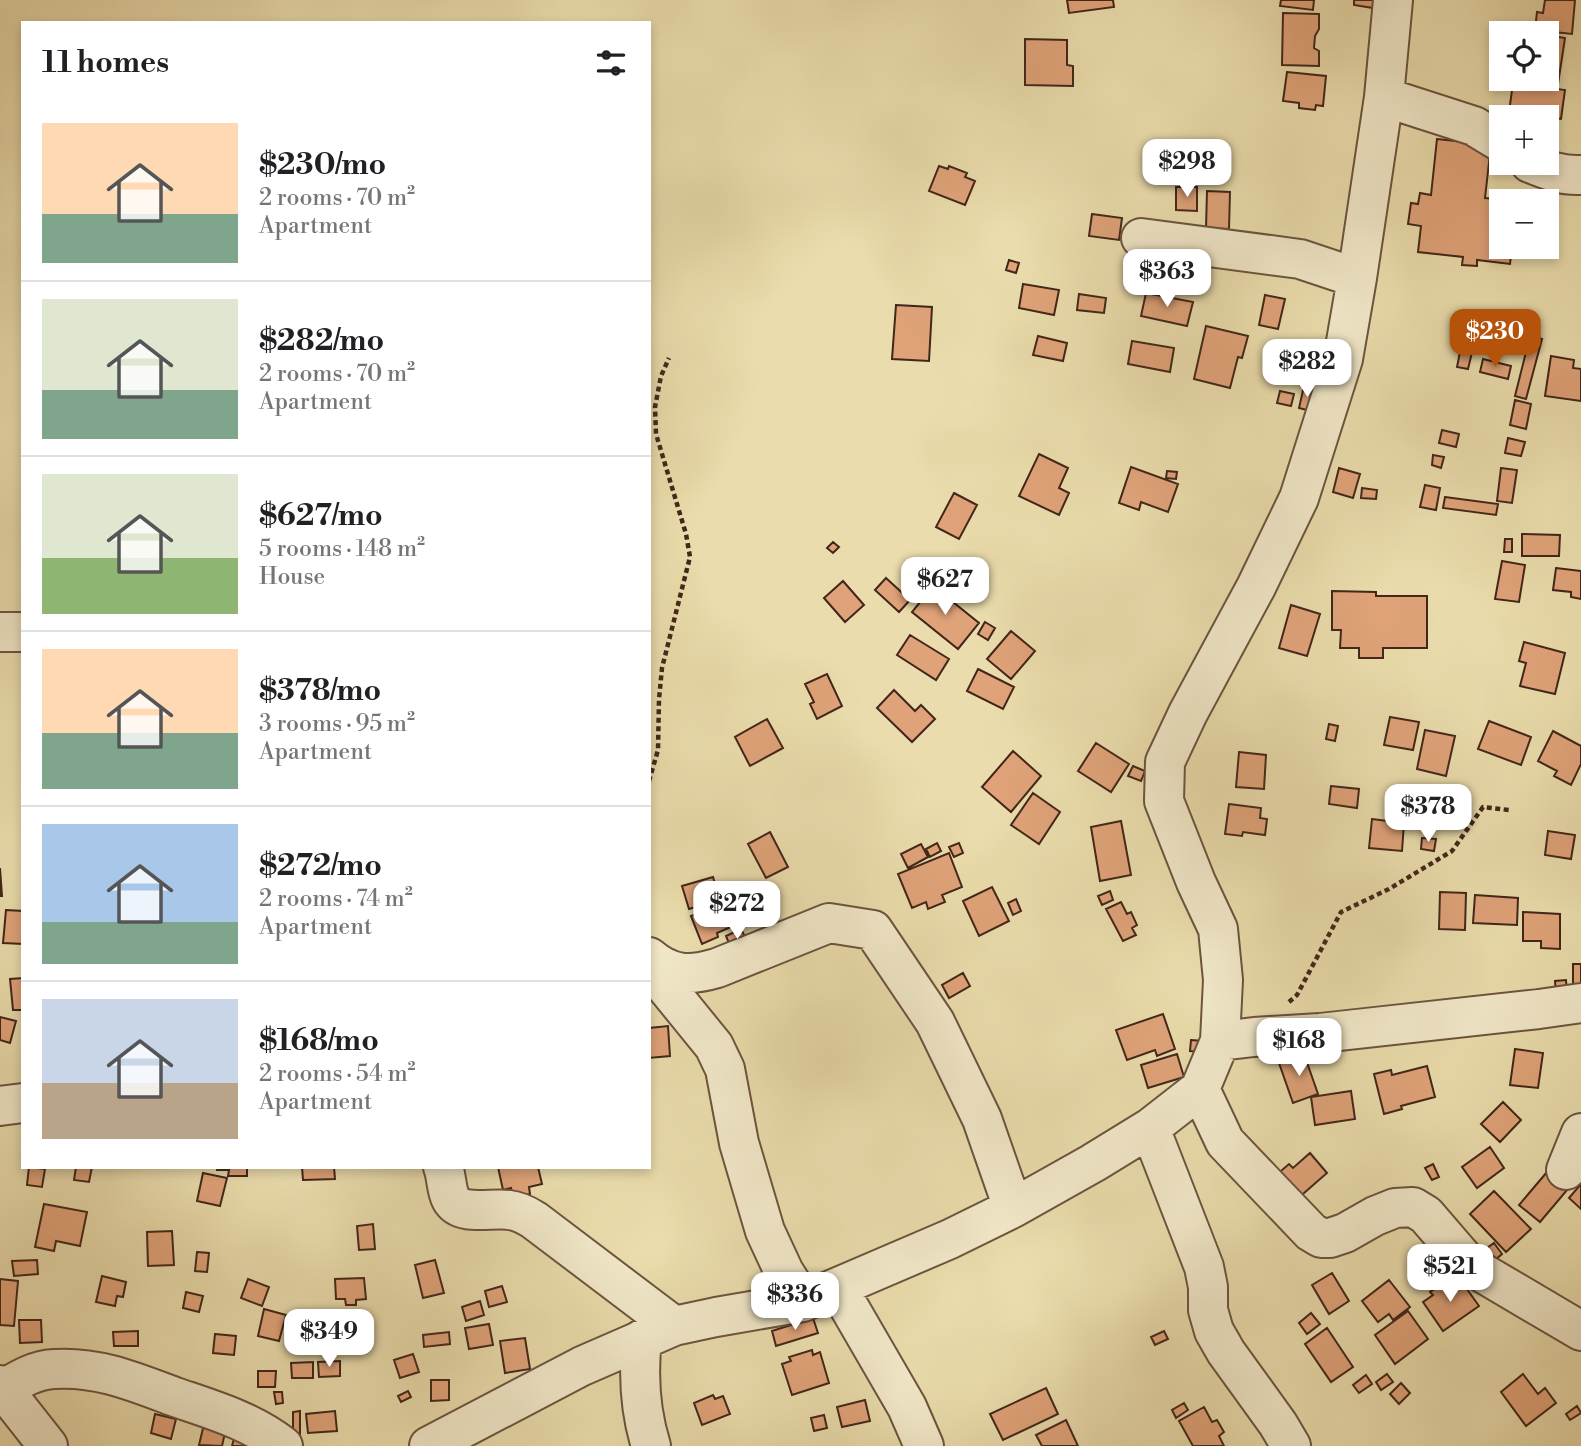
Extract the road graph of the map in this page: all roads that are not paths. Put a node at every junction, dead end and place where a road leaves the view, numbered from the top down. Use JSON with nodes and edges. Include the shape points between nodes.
{"nodes":[{"id":1,"x":1393,"y":0,"type":"edge"},
{"id":2,"x":1384,"y":97,"type":"junction"},
{"id":3,"x":1489,"y":135,"type":"edge"},
{"id":4,"x":1559,"y":173,"type":"edge"},
{"id":5,"x":1581,"y":175,"type":"edge"},
{"id":6,"x":1141,"y":237,"type":"dead end"},
{"id":7,"x":1357,"y":278,"type":"junction"},
{"id":8,"x":0,"y":632,"type":"edge"},
{"id":9,"x":21,"y":632,"type":"edge"},
{"id":10,"x":651,"y":959,"type":"edge"},
{"id":11,"x":651,"y":960,"type":"edge"},
{"id":12,"x":1581,"y":1003,"type":"edge"},
{"id":13,"x":1237,"y":1039,"type":"junction"},
{"id":14,"x":1200,"y":1088,"type":"junction"},
{"id":15,"x":21,"y":1103,"type":"edge"},
{"id":16,"x":0,"y":1106,"type":"edge"},
{"id":17,"x":1150,"y":1128,"type":"junction"},
{"id":18,"x":1581,"y":1133,"type":"edge"},
{"id":19,"x":444,"y":1169,"type":"edge"},
{"id":20,"x":1566,"y":1170,"type":"dead end"},
{"id":21,"x":1013,"y":1208,"type":"junction"},
{"id":22,"x":838,"y":1288,"type":"junction"},
{"id":23,"x":803,"y":1301,"type":"junction"},
{"id":24,"x":1581,"y":1331,"type":"edge"},
{"id":25,"x":658,"y":1333,"type":"junction"},
{"id":26,"x":2,"y":1387,"type":"edge"},
{"id":27,"x":48,"y":1446,"type":"edge"},
{"id":28,"x":283,"y":1446,"type":"edge"},
{"id":29,"x":429,"y":1446,"type":"edge"},
{"id":30,"x":651,"y":1446,"type":"edge"},
{"id":31,"x":925,"y":1446,"type":"edge"},
{"id":32,"x":1291,"y":1446,"type":"edge"}],
"edges":[{"from":1,"to":2,"type":"street"},
{"from":2,"to":3,"type":"street"},
{"from":2,"to":7,"type":"street"},
{"from":4,"to":5,"type":"street"},
{"from":6,"to":7,"type":"street","via":[[1300,259]]},
{"from":7,"to":13,"type":"street","via":[[1343,359],[1299,498],[1165,762],[1164,801],[1218,929],[1223,980]]},
{"from":8,"to":9,"type":"street"},
{"from":10,"to":21,"type":"street","via":[[674,972],[698,974],[829,923],[873,930],[935,1022],[982,1119]]},
{"from":11,"to":23,"type":"street","via":[[666,987],[714,1046],[725,1069],[739,1143],[765,1231]]},
{"from":12,"to":13,"type":"street"},
{"from":13,"to":14,"type":"street"},
{"from":14,"to":17,"type":"street"},
{"from":14,"to":24,"type":"street","via":[[1225,1142],[1311,1232],[1331,1238],[1395,1208],[1413,1207],[1469,1265]]},
{"from":15,"to":16,"type":"street"},
{"from":17,"to":21,"type":"street"},
{"from":17,"to":32,"type":"street","via":[[1204,1267],[1214,1331]]},
{"from":18,"to":20,"type":"street"},
{"from":19,"to":25,"type":"street","via":[[454,1204],[506,1209],[534,1220]]},
{"from":21,"to":22,"type":"street"},
{"from":22,"to":23,"type":"street"},
{"from":22,"to":31,"type":"street"},
{"from":23,"to":25,"type":"street"},
{"from":25,"to":29,"type":"street","via":[[582,1366]]},
{"from":25,"to":30,"type":"street","via":[[640,1363]]},
{"from":26,"to":27,"type":"street"},
{"from":26,"to":28,"type":"street","via":[[51,1369],[105,1372],[237,1418]]}]}
